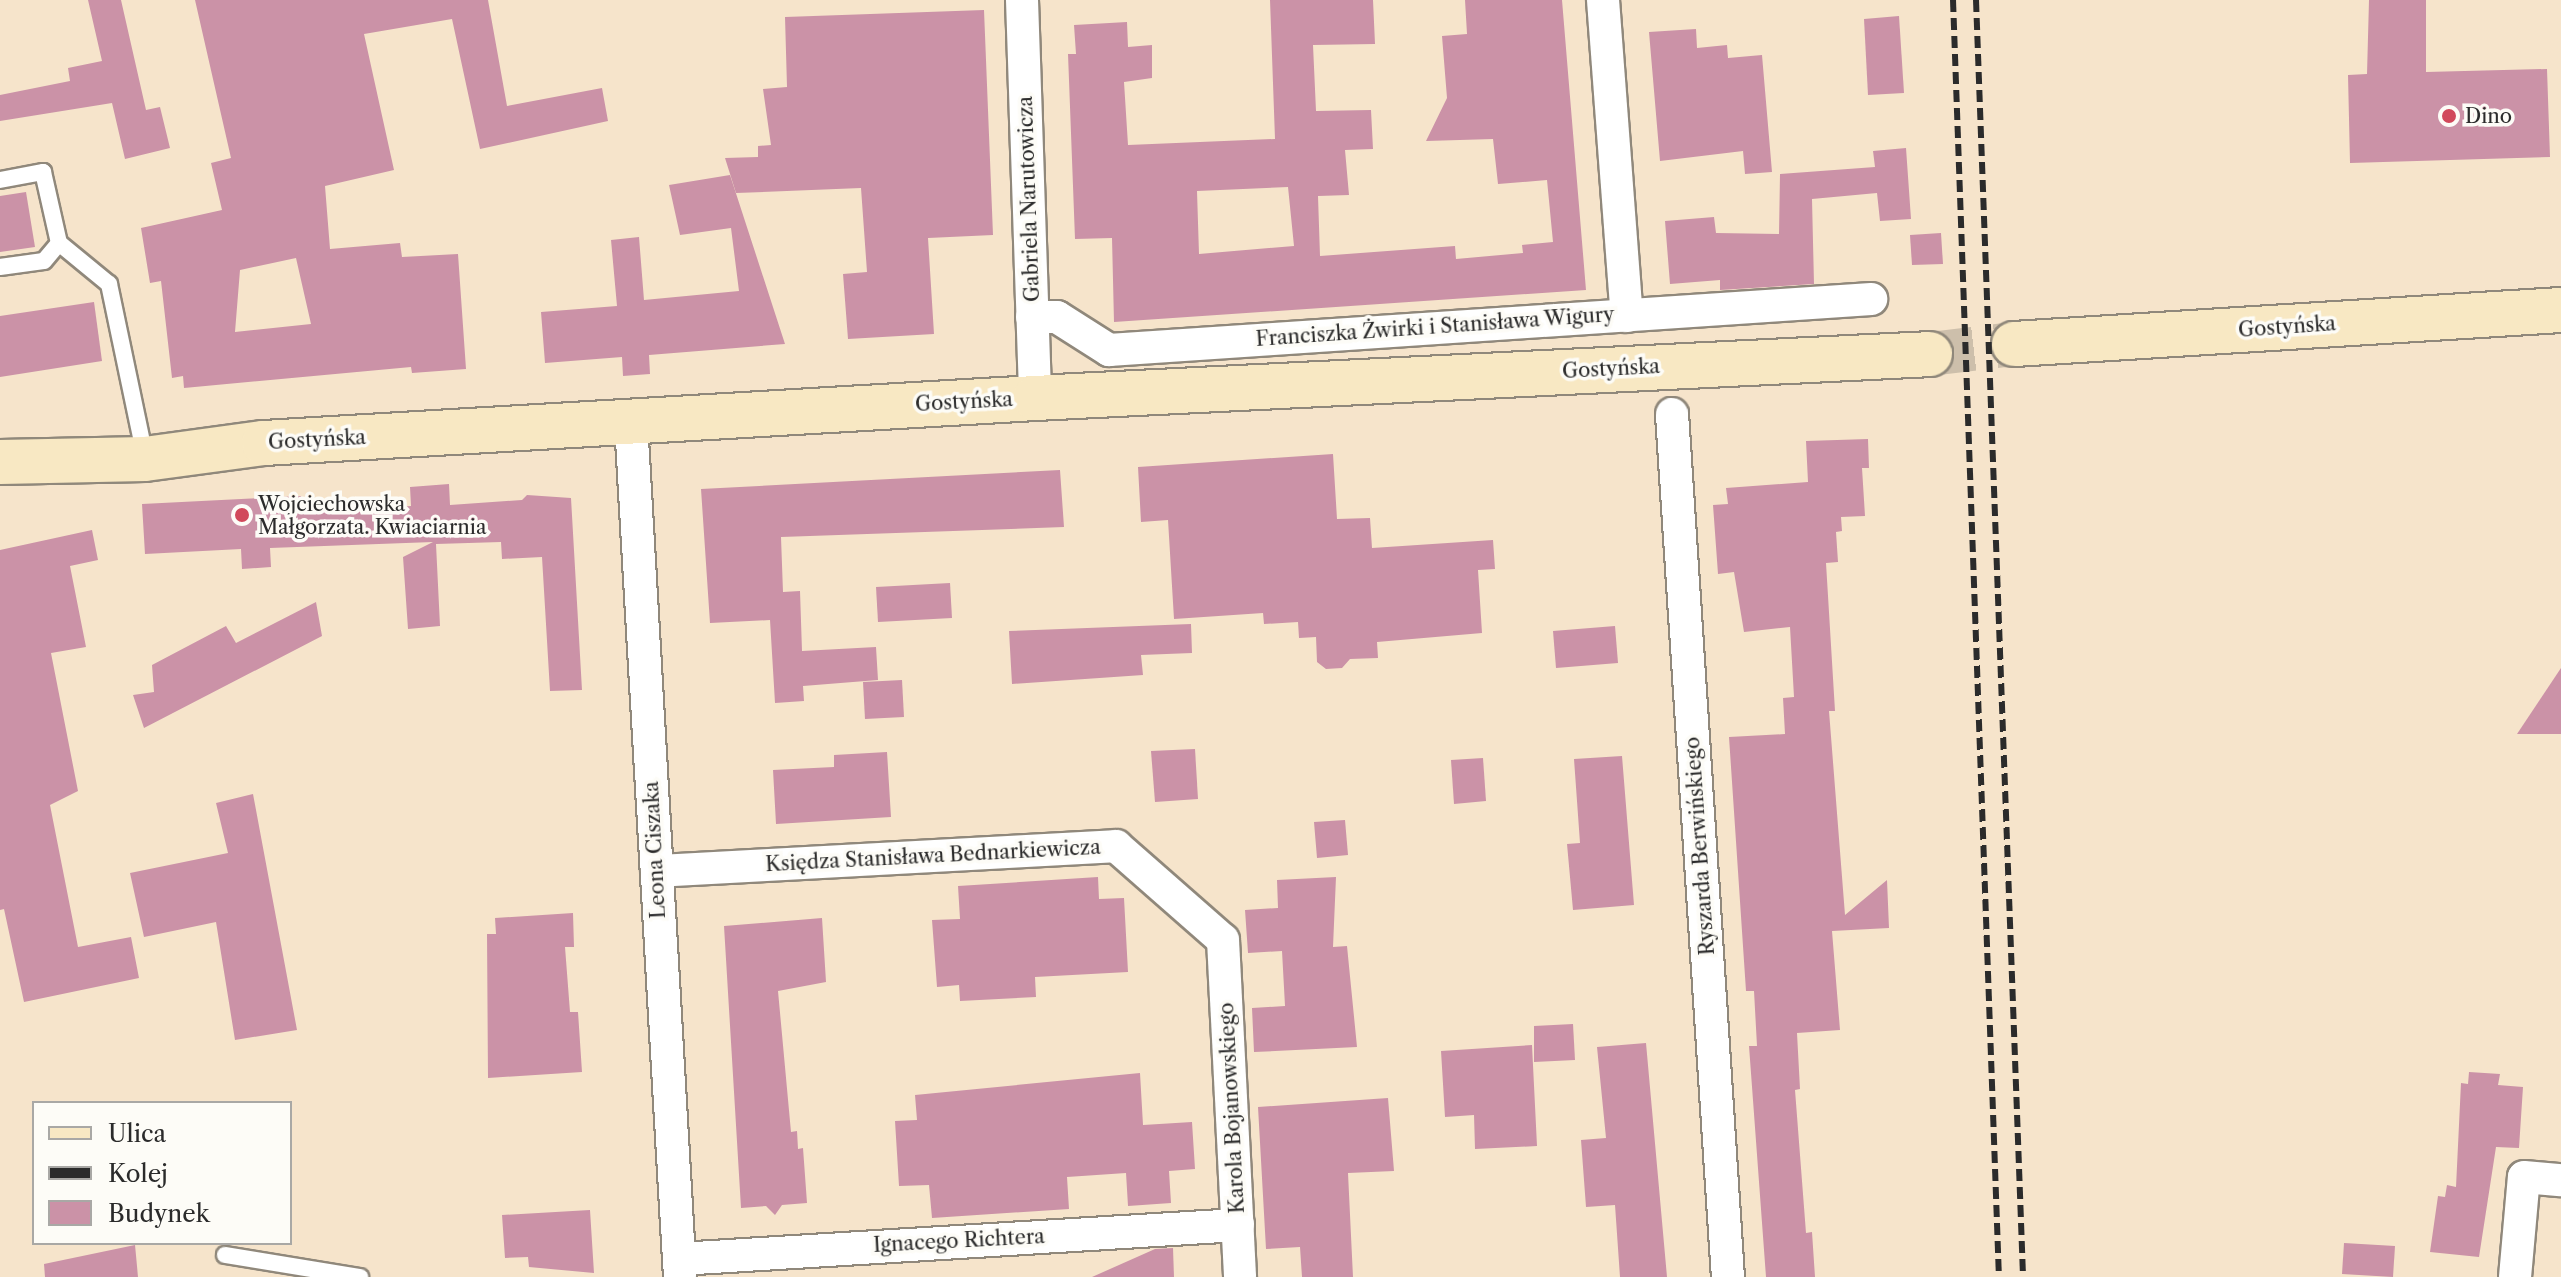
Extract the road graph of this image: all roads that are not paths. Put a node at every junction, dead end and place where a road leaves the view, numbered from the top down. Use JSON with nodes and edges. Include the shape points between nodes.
{"nodes":[{"id":1,"x":1022,"y":0,"type":"edge"},
{"id":2,"x":1603,"y":0,"type":"edge"},
{"id":3,"x":0,"y":180,"type":"edge"},
{"id":4,"x":59,"y":243,"type":"junction"},
{"id":5,"x":0,"y":267,"type":"edge"},
{"id":6,"x":1871,"y":299,"type":"dead end"},
{"id":7,"x":2561,"y":310,"type":"edge"},
{"id":8,"x":1627,"y":316,"type":"junction"},
{"id":9,"x":1032,"y":317,"type":"junction"},
{"id":10,"x":2014,"y":344,"type":"tunnel mouth"},
{"id":11,"x":1930,"y":354,"type":"tunnel mouth"},
{"id":12,"x":1035,"y":398,"type":"junction"},
{"id":13,"x":1672,"y":414,"type":"dead end"},
{"id":14,"x":631,"y":422,"type":"junction"},
{"id":15,"x":145,"y":459,"type":"junction"},
{"id":16,"x":0,"y":462,"type":"edge"},
{"id":17,"x":657,"y":871,"type":"junction"},
{"id":18,"x":1223,"y":940,"type":"joint"},
{"id":19,"x":2561,"y":1180,"type":"edge"},
{"id":20,"x":1238,"y":1225,"type":"junction"},
{"id":21,"x":225,"y":1255,"type":"dead end"},
{"id":22,"x":680,"y":1268,"type":"edge"},
{"id":23,"x":360,"y":1277,"type":"edge"},
{"id":24,"x":1240,"y":1277,"type":"edge"},
{"id":25,"x":1728,"y":1277,"type":"edge"},
{"id":26,"x":2515,"y":1277,"type":"edge"}],
"edges":[{"from":1,"to":9,"type":"street","name":"Gabriela Narutowicza"},
{"from":2,"to":8,"type":"street","name":"Franciszka Żwirki i Stanisława Wigury"},
{"from":3,"to":4,"type":"lane","via":[[43,172]]},
{"from":4,"to":5,"type":"lane","via":[[44,261]]},
{"from":4,"to":15,"type":"lane","via":[[109,284]]},
{"from":6,"to":8,"type":"street"},
{"from":7,"to":10,"type":"main road","name":"Gostyńska"},
{"from":8,"to":9,"type":"street","name":"Franciszka Żwirki i Stanisława Wigury","via":[[1109,350],[1057,317]]},
{"from":9,"to":12,"type":"street","name":"Gabriela Narutowicza"},
{"from":11,"to":12,"type":"main road","name":"Gostyńska"},
{"from":12,"to":14,"type":"main road","name":"Gostyńska"},
{"from":13,"to":25,"type":"street","name":"Ryszarda Berwińskiego"},
{"from":14,"to":15,"type":"main road","name":"Gostyńska","via":[[264,443]]},
{"from":14,"to":17,"type":"street","name":"Leona Ciszaka"},
{"from":15,"to":16,"type":"main road","name":"Gostyńska"},
{"from":17,"to":18,"type":"street","name":"Księdza Stanisława Bednarkiewicza","via":[[1116,846]]},
{"from":17,"to":22,"type":"street","name":"Leona Ciszaka"},
{"from":18,"to":20,"type":"street","name":"Karola Bojanowskiego"},
{"from":19,"to":26,"type":"street","via":[[2524,1177]]},
{"from":20,"to":22,"type":"street","name":"Ignacego Richtera"},
{"from":20,"to":24,"type":"street","name":"Karola Bojanowskiego"},
{"from":21,"to":23,"type":"lane"}]}
